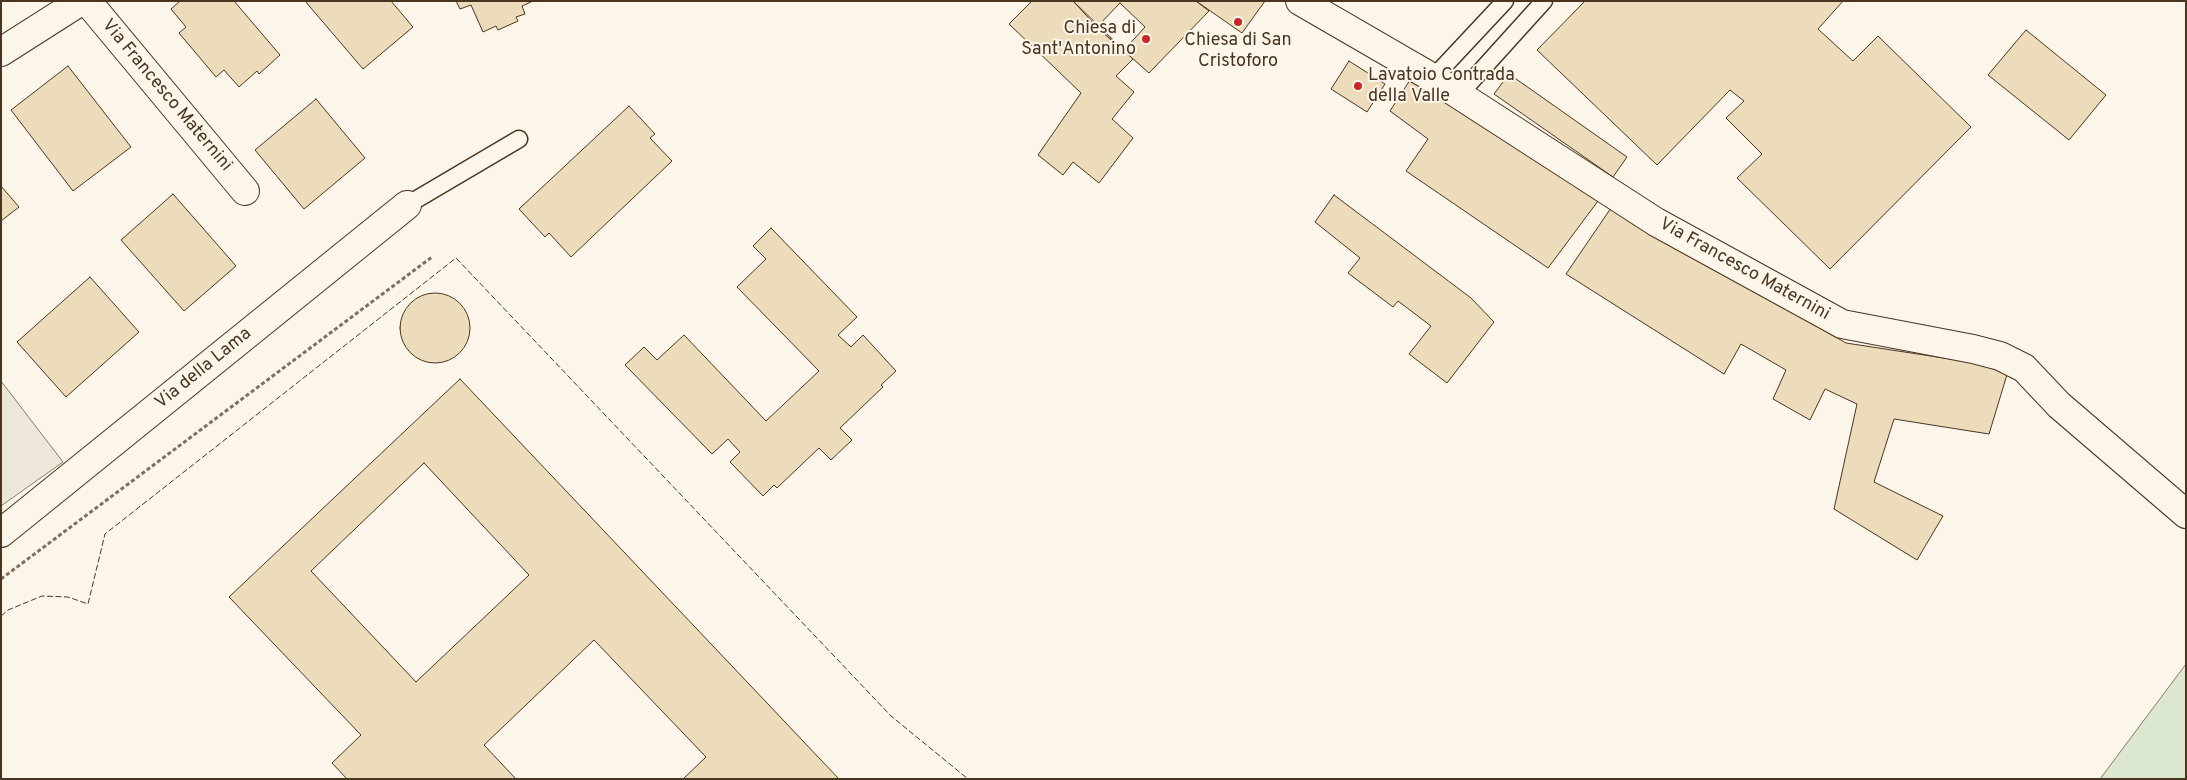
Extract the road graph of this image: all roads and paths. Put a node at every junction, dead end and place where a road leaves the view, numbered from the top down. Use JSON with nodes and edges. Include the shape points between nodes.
{"nodes":[{"id":1,"x":81,"y":1,"type":"edge"},
{"id":2,"x":87,"y":1,"type":"edge"},
{"id":3,"x":1300,"y":1,"type":"edge"},
{"id":4,"x":1505,"y":1,"type":"edge"},
{"id":5,"x":1544,"y":1,"type":"edge"},
{"id":6,"x":1,"y":52,"type":"edge"},
{"id":7,"x":1433,"y":78,"type":"junction"},
{"id":8,"x":1459,"y":95,"type":"junction"},
{"id":9,"x":519,"y":139,"type":"dead end"},
{"id":10,"x":245,"y":191,"type":"dead end"},
{"id":11,"x":407,"y":205,"type":"joint"},
{"id":12,"x":432,"y":257,"type":"dead end"},
{"id":13,"x":2186,"y":514,"type":"edge"},
{"id":14,"x":1,"y":532,"type":"edge"},
{"id":15,"x":1,"y":579,"type":"edge"}],
"edges":[{"from":1,"to":6,"type":"street"},
{"from":2,"to":10,"type":"street","name":"Via Francesco Maternini"},
{"from":3,"to":7,"type":"street","name":"Via Francesco Maternini"},
{"from":4,"to":7,"type":"lane"},
{"from":5,"to":8,"type":"lane"},
{"from":7,"to":8,"type":"street","name":"Via Francesco Maternini"},
{"from":8,"to":13,"type":"street","name":"Via Francesco Maternini","via":[[1656,222],[1842,324],[1973,349],[2000,356],[2024,368],[2059,405]]},
{"from":9,"to":11,"type":"lane"},
{"from":11,"to":14,"type":"street","name":"Via della Lama"},
{"from":12,"to":15,"type":"path"}]}
